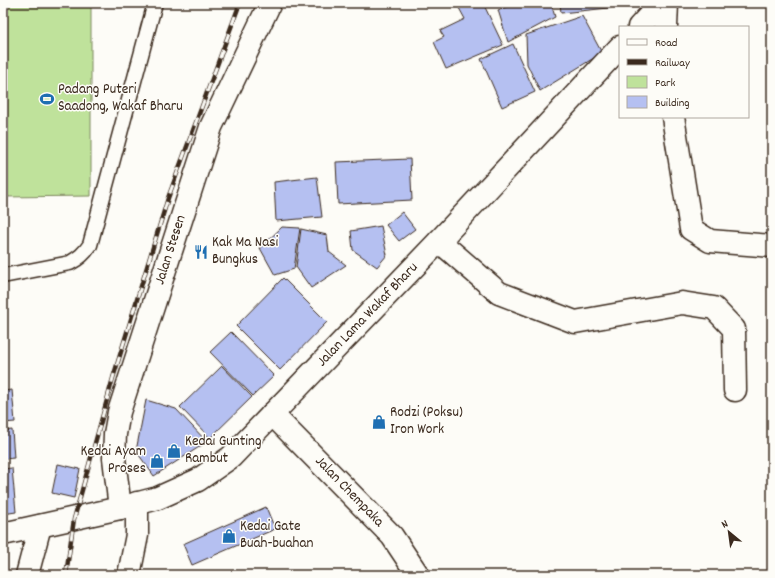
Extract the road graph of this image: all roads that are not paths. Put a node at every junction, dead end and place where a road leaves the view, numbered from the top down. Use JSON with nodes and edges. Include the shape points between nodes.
{"nodes":[{"id":1,"x":155,"y":3,"type":"edge"},
{"id":2,"x":270,"y":3,"type":"edge"},
{"id":3,"x":661,"y":3,"type":"edge"},
{"id":4,"x":666,"y":3,"type":"edge"},
{"id":5,"x":640,"y":26,"type":"edge"},
{"id":6,"x":666,"y":26,"type":"edge"},
{"id":7,"x":618,"y":51,"type":"edge"},
{"id":8,"x":673,"y":118,"type":"edge"},
{"id":9,"x":439,"y":241,"type":"junction"},
{"id":10,"x":772,"y":246,"type":"edge"},
{"id":11,"x":3,"y":276,"type":"edge"},
{"id":12,"x":735,"y":390,"type":"dead end"},
{"id":13,"x":272,"y":414,"type":"junction"},
{"id":14,"x":128,"y":506,"type":"junction"},
{"id":15,"x":40,"y":526,"type":"junction"},
{"id":16,"x":3,"y":534,"type":"edge"},
{"id":17,"x":28,"y":575,"type":"edge"},
{"id":18,"x":129,"y":575,"type":"edge"},
{"id":19,"x":418,"y":575,"type":"edge"}],
"edges":[{"from":1,"to":11,"type":"lane","via":[[90,245],[85,253],[70,263]]},
{"from":2,"to":14,"type":"street","name":"Jalan Stesen","via":[[211,127],[119,412],[114,458]]},
{"from":3,"to":5,"type":"street"},
{"from":4,"to":6,"type":"street"},
{"from":7,"to":9,"type":"street","name":"Jalan Lama Wakaf Bharu"},
{"from":8,"to":10,"type":"street","via":[[691,229],[710,241]]},
{"from":9,"to":12,"type":"street","via":[[499,292],[575,322],[682,303],[714,308],[734,329]]},
{"from":9,"to":13,"type":"street","name":"Jalan Lama Wakaf Bharu"},
{"from":13,"to":14,"type":"street","name":"Jalan Lama Wakaf Bharu","via":[[231,457],[198,480],[158,498]]},
{"from":13,"to":19,"type":"street","name":"Jalan Chempaka","via":[[392,536]]},
{"from":14,"to":15,"type":"street","name":"Jalan Lama Wakaf Bharu"},
{"from":14,"to":18,"type":"street","name":"Jalan Stesen","via":[[136,535]]},
{"from":15,"to":16,"type":"street","name":"Jalan Lama Wakaf Bharu"},
{"from":15,"to":17,"type":"street"}]}
